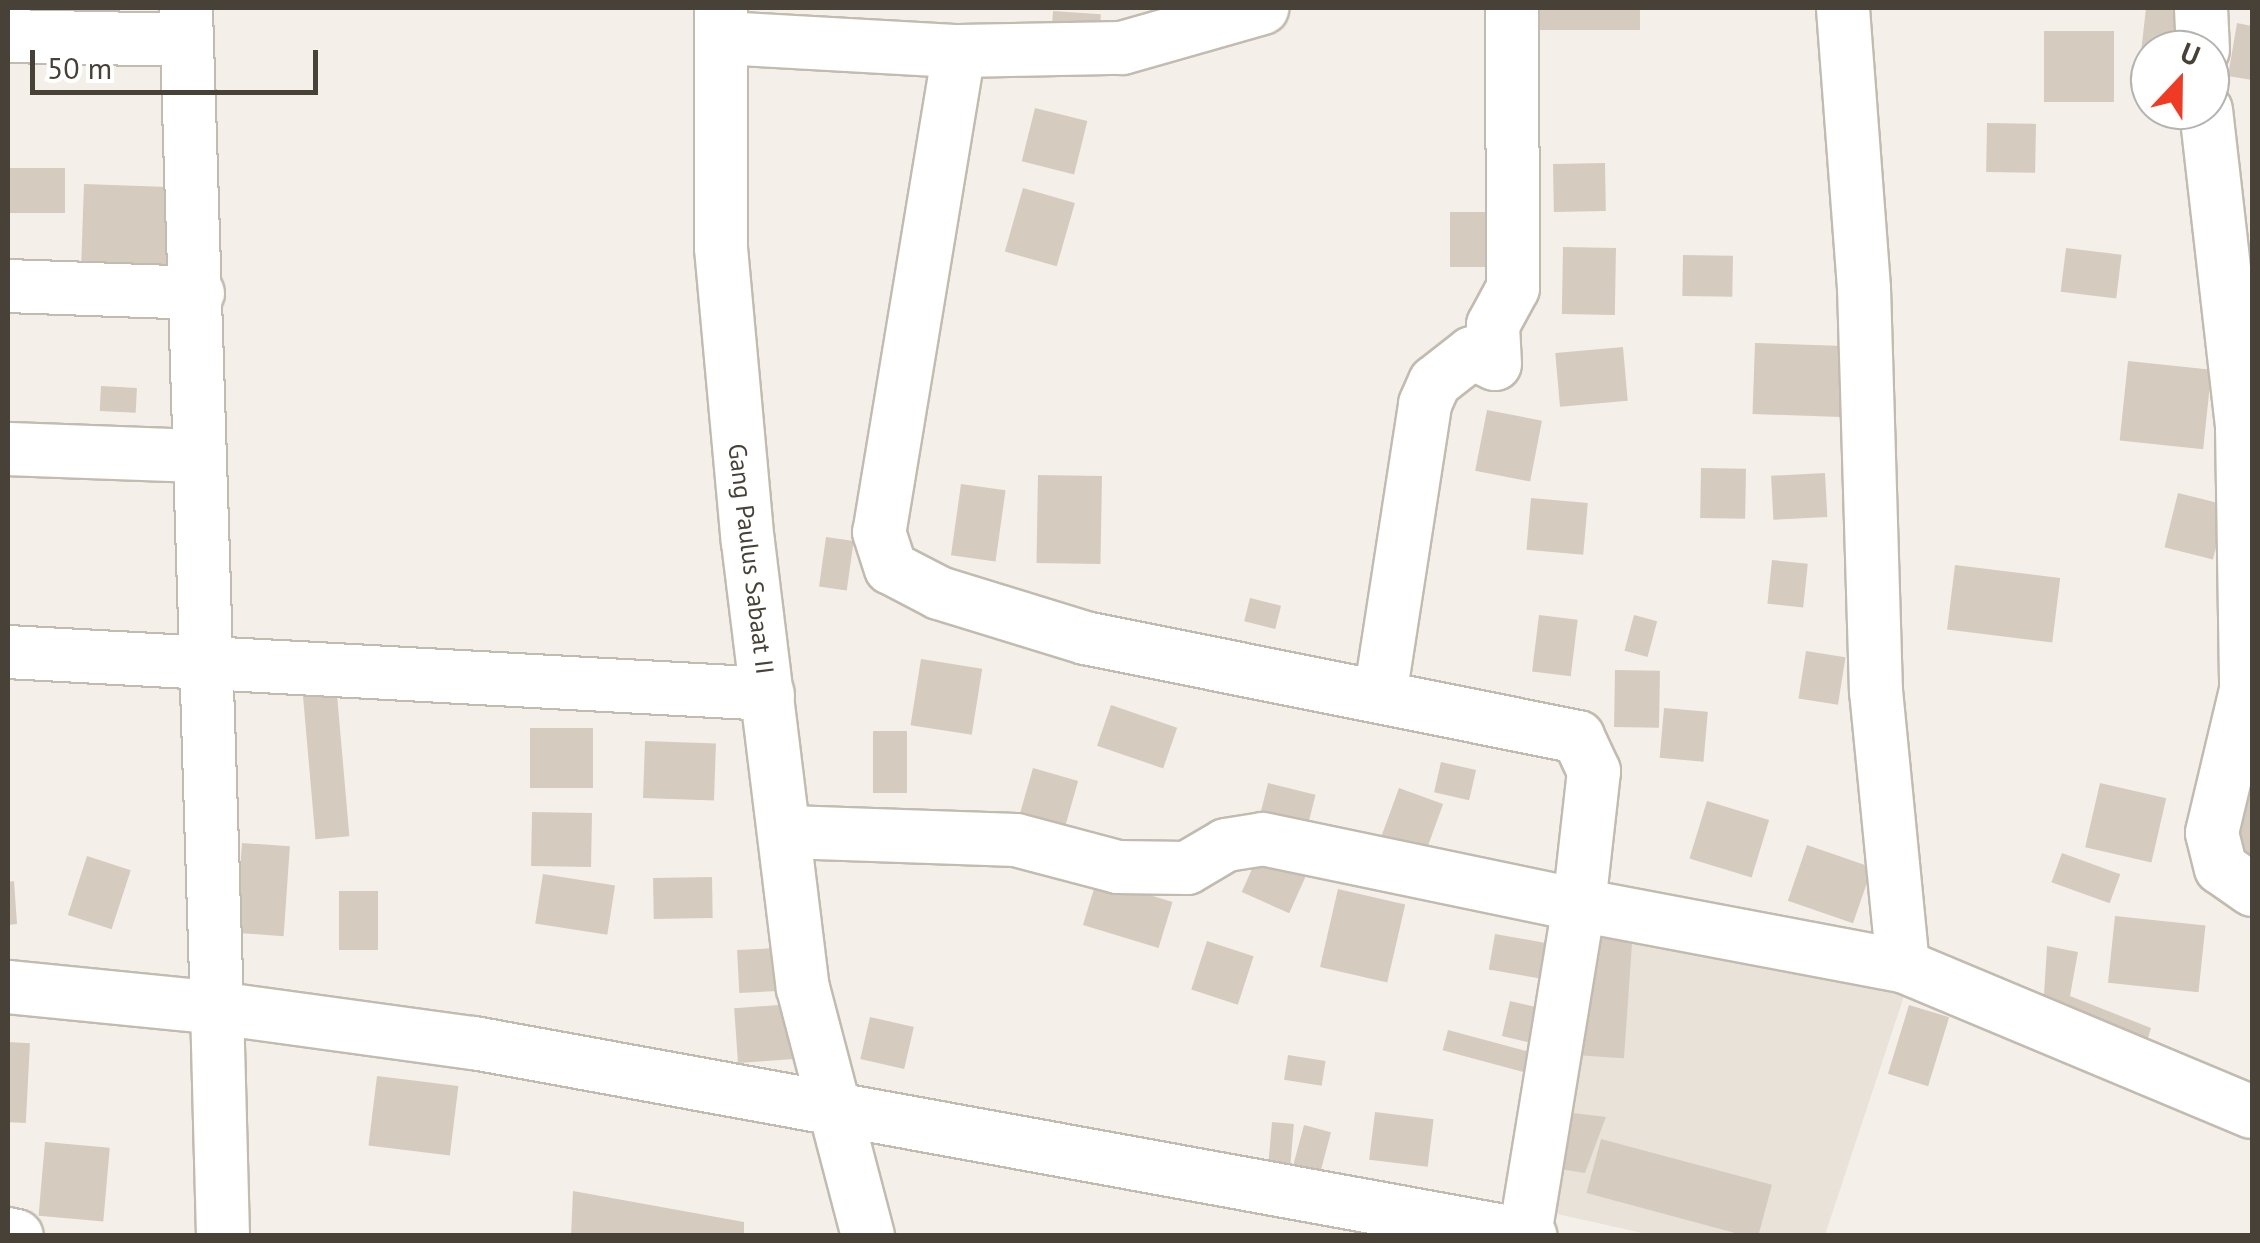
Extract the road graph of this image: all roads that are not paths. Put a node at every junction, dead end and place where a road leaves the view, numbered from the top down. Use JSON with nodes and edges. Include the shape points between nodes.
{"nodes":[{"id":1,"x":1262,"y":8,"type":"edge"},
{"id":2,"x":1512,"y":8,"type":"edge"},
{"id":3,"x":1843,"y":8,"type":"edge"},
{"id":4,"x":722,"y":23,"type":"edge"},
{"id":5,"x":186,"y":24,"type":"edge"},
{"id":6,"x":8,"y":36,"type":"edge"},
{"id":7,"x":959,"y":52,"type":"junction"},
{"id":8,"x":2208,"y":130,"type":"edge"},
{"id":9,"x":8,"y":286,"type":"edge"},
{"id":10,"x":198,"y":293,"type":"junction"},
{"id":11,"x":8,"y":449,"type":"edge"},
{"id":12,"x":199,"y":456,"type":"junction"},
{"id":13,"x":8,"y":652,"type":"edge"},
{"id":14,"x":208,"y":659,"type":"junction"},
{"id":15,"x":768,"y":694,"type":"junction"},
{"id":16,"x":1380,"y":696,"type":"junction"},
{"id":17,"x":788,"y":832,"type":"junction"},
{"id":18,"x":2252,"y":890,"type":"edge"},
{"id":19,"x":1579,"y":905,"type":"junction"},
{"id":20,"x":1903,"y":966,"type":"junction"},
{"id":21,"x":8,"y":987,"type":"edge"},
{"id":22,"x":218,"y":1008,"type":"junction"},
{"id":23,"x":829,"y":1106,"type":"junction"},
{"id":24,"x":2252,"y":1112,"type":"edge"},
{"id":25,"x":8,"y":1234,"type":"edge"},
{"id":26,"x":1528,"y":1235,"type":"edge"},
{"id":27,"x":17,"y":1236,"type":"edge"},
{"id":28,"x":223,"y":1236,"type":"edge"},
{"id":29,"x":868,"y":1236,"type":"edge"}],
"edges":[{"from":1,"to":7,"type":"street","via":[[1122,48]]},
{"from":2,"to":16,"type":"street","via":[[1513,288],[1493,325],[1494,364],[1472,353],[1435,382],[1425,404]]},
{"from":3,"to":20,"type":"street","via":[[1864,288],[1876,692]]},
{"from":4,"to":7,"type":"street"},
{"from":4,"to":15,"type":"street","name":"Gang Paulus Sabaat II","via":[[722,262]]},
{"from":5,"to":6,"type":"street"},
{"from":5,"to":10,"type":"street"},
{"from":7,"to":16,"type":"street","via":[[879,532],[892,568],[1036,626]]},
{"from":8,"to":18,"type":"street","via":[[2242,426],[2246,690],[2212,833],[2220,868]]},
{"from":9,"to":10,"type":"street"},
{"from":10,"to":12,"type":"street"},
{"from":11,"to":12,"type":"street"},
{"from":12,"to":14,"type":"street"},
{"from":13,"to":14,"type":"street"},
{"from":14,"to":15,"type":"street"},
{"from":14,"to":22,"type":"street"},
{"from":15,"to":17,"type":"street","name":"Gang Paulus Sabaat II"},
{"from":16,"to":19,"type":"street","via":[[1558,730],[1590,748]]},
{"from":17,"to":19,"type":"street","via":[[1016,840],[1118,867],[1187,868],[1226,845],[1263,839]]},
{"from":17,"to":23,"type":"street","name":"Gang Paulus Sabaat II","via":[[804,988]]},
{"from":19,"to":20,"type":"street"},
{"from":19,"to":26,"type":"street"},
{"from":20,"to":24,"type":"street"},
{"from":21,"to":22,"type":"street"},
{"from":22,"to":23,"type":"street"},
{"from":22,"to":28,"type":"street"},
{"from":23,"to":26,"type":"street","via":[[1046,1154]]},
{"from":23,"to":29,"type":"street","name":"Gang Paulus Sabaat II"},
{"from":25,"to":27,"type":"street"}]}
